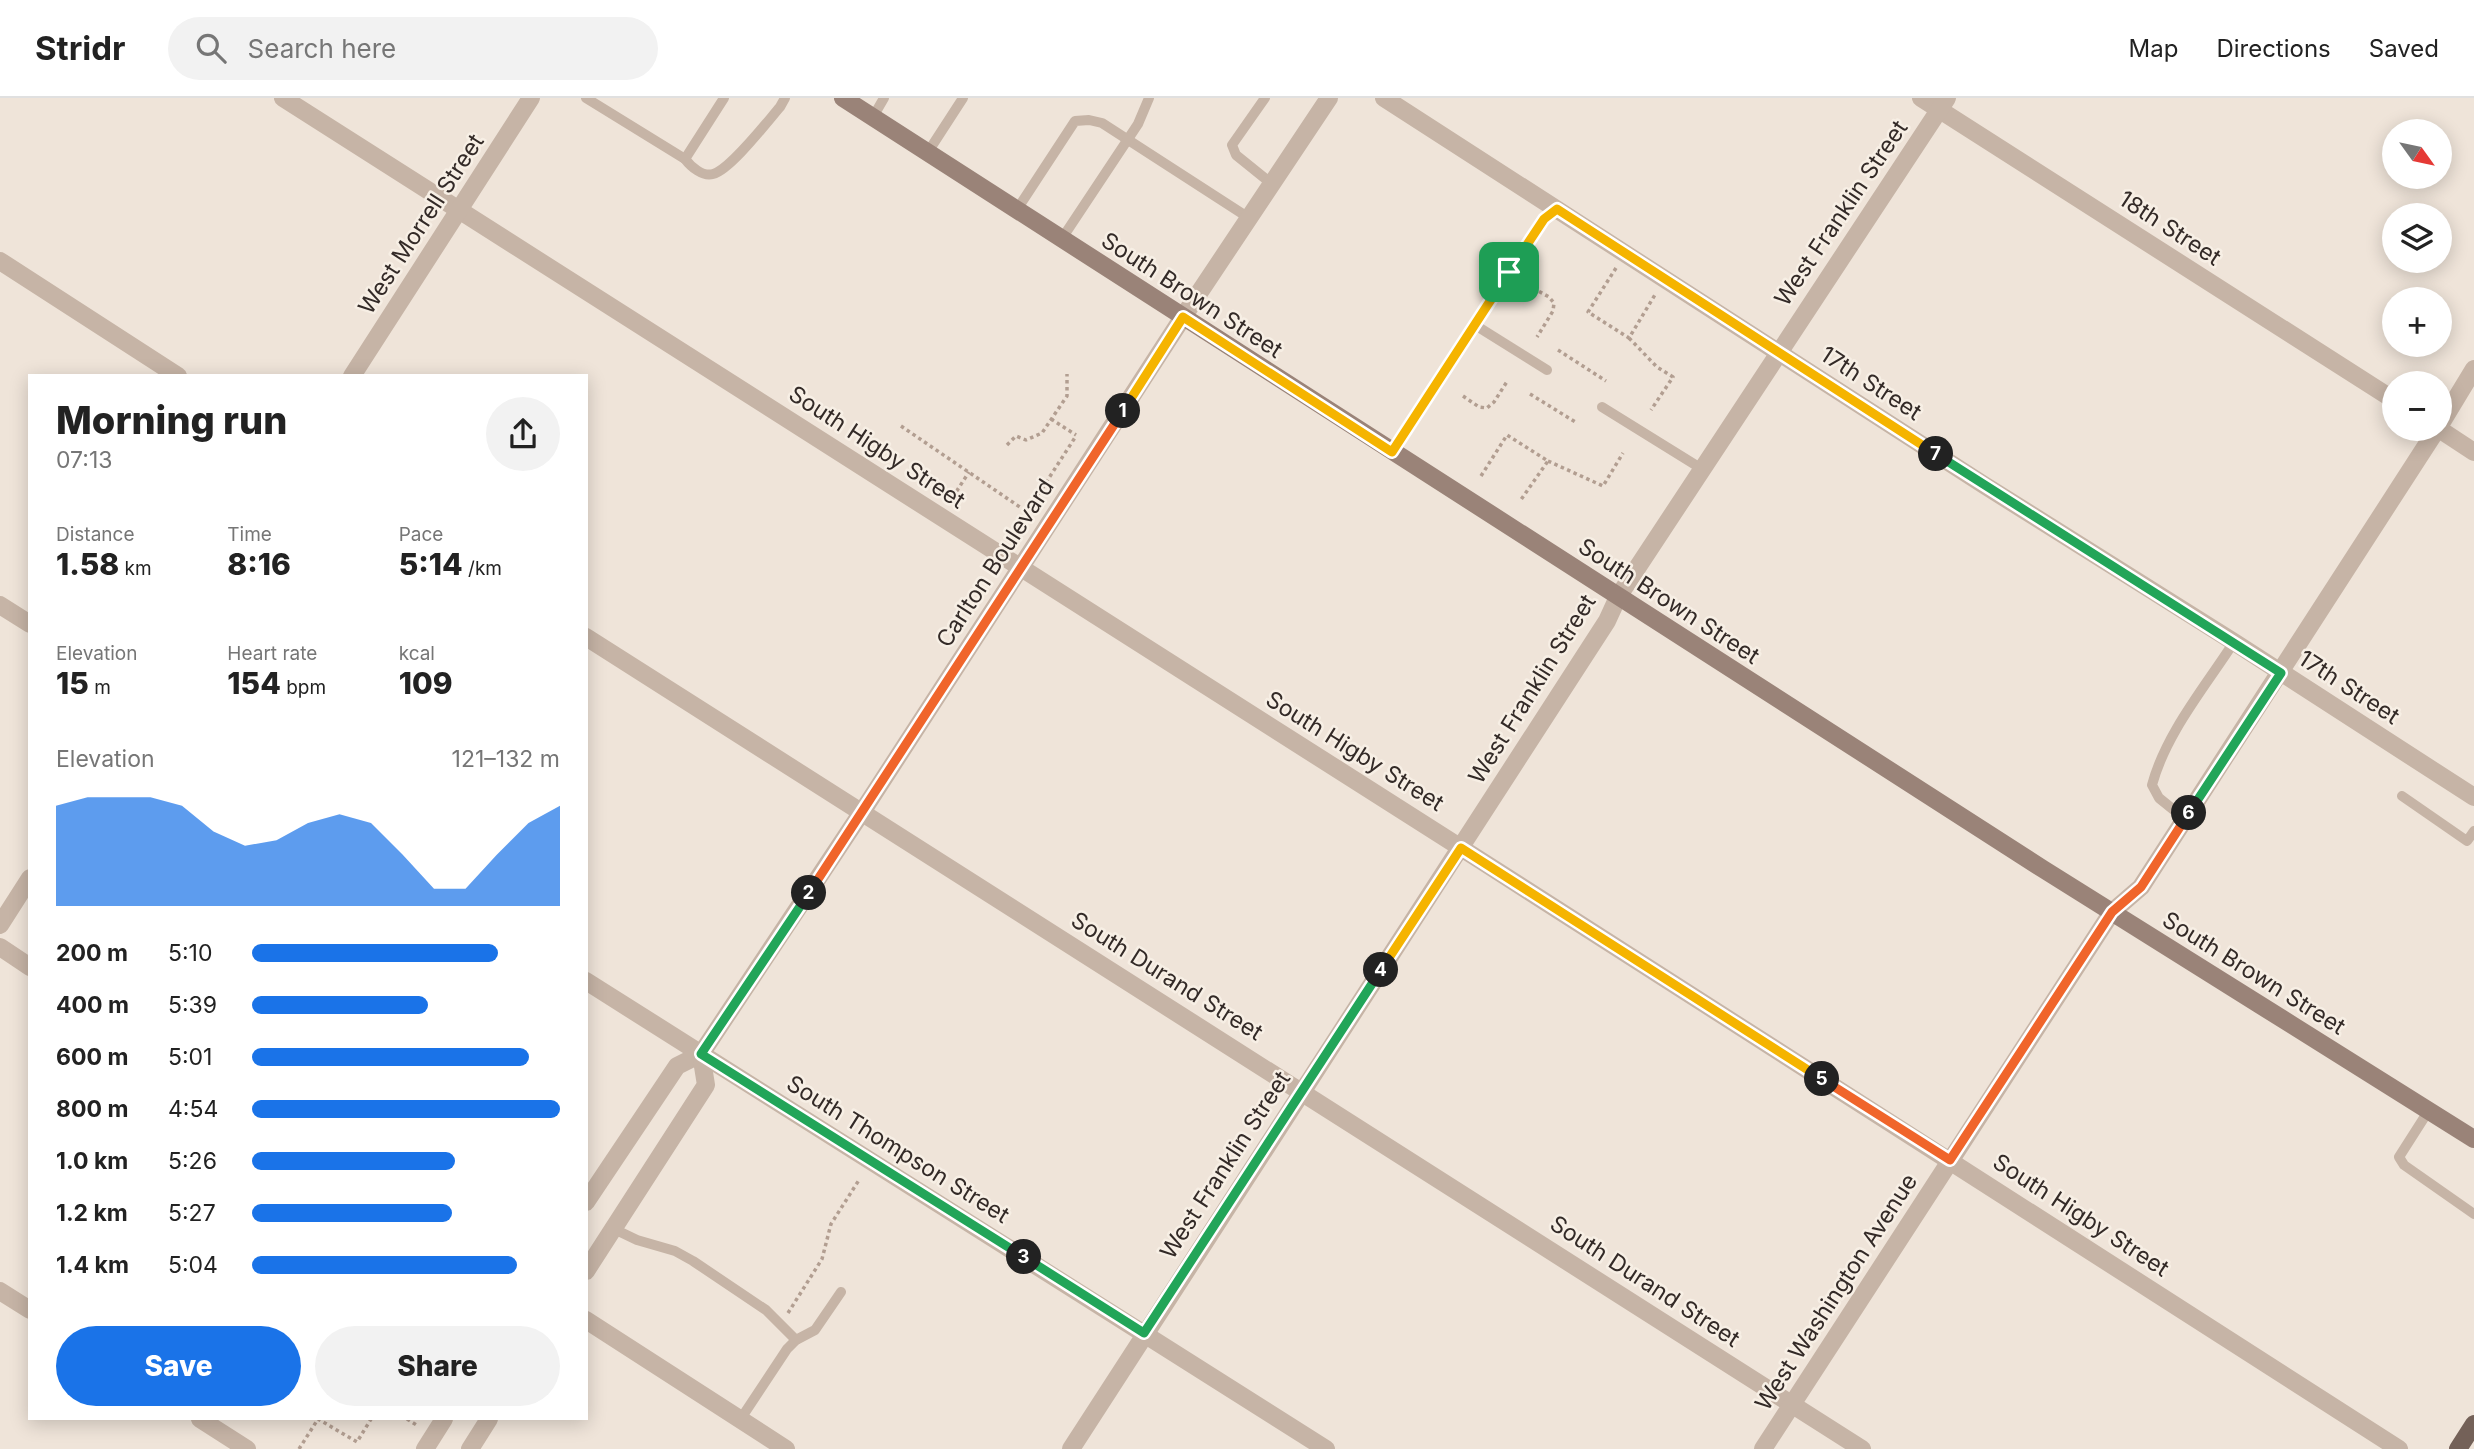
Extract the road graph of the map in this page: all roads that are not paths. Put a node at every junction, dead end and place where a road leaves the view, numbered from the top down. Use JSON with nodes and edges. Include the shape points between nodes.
{"nodes":[{"id":1,"x":283,"y":98,"type":"edge"},
{"id":2,"x":531,"y":98,"type":"edge"},
{"id":3,"x":586,"y":98,"type":"edge"},
{"id":4,"x":724,"y":98,"type":"edge"},
{"id":5,"x":785,"y":98,"type":"edge"},
{"id":6,"x":843,"y":98,"type":"edge"},
{"id":7,"x":884,"y":98,"type":"edge"},
{"id":8,"x":963,"y":98,"type":"edge"},
{"id":9,"x":1149,"y":98,"type":"edge"},
{"id":10,"x":1265,"y":98,"type":"edge"},
{"id":11,"x":1329,"y":98,"type":"edge"},
{"id":12,"x":1384,"y":98,"type":"edge"},
{"id":13,"x":1921,"y":98,"type":"edge"},
{"id":14,"x":1943,"y":104,"type":"edge"},
{"id":15,"x":873,"y":117,"type":"junction"},
{"id":16,"x":1128,"y":141,"type":"junction"},
{"id":17,"x":928,"y":152,"type":"junction"},
{"id":18,"x":685,"y":159,"type":"junction"},
{"id":19,"x":1272,"y":184,"type":"junction"},
{"id":20,"x":459,"y":209,"type":"junction"},
{"id":21,"x":1557,"y":209,"type":"junction"},
{"id":22,"x":1016,"y":211,"type":"junction"},
{"id":23,"x":1249,"y":218,"type":"junction"},
{"id":24,"x":1061,"y":240,"type":"junction"},
{"id":25,"x":0,"y":261,"type":"edge"},
{"id":26,"x":1183,"y":317,"type":"junction"},
{"id":27,"x":1475,"y":324,"type":"junction"},
{"id":28,"x":1778,"y":352,"type":"junction"},
{"id":29,"x":2474,"y":369,"type":"edge"},
{"id":30,"x":1547,"y":370,"type":"dead end"},
{"id":31,"x":175,"y":374,"type":"edge"},
{"id":32,"x":353,"y":374,"type":"edge"},
{"id":33,"x":2382,"y":392,"type":"edge"},
{"id":34,"x":2452,"y":406,"type":"edge"},
{"id":35,"x":1602,"y":407,"type":"dead end"},
{"id":36,"x":2452,"y":437,"type":"edge"},
{"id":37,"x":2431,"y":441,"type":"edge"},
{"id":38,"x":1392,"y":452,"type":"junction"},
{"id":39,"x":2474,"y":452,"type":"edge"},
{"id":40,"x":1702,"y":470,"type":"junction"},
{"id":41,"x":1022,"y":568,"type":"junction"},
{"id":42,"x":1618,"y":597,"type":"junction"},
{"id":43,"x":0,"y":605,"type":"edge"},
{"id":44,"x":28,"y":623,"type":"edge"},
{"id":45,"x":588,"y":638,"type":"edge"},
{"id":46,"x":2234,"y":642,"type":"junction"},
{"id":47,"x":2281,"y":673,"type":"junction"},
{"id":48,"x":2403,"y":796,"type":"dead end"},
{"id":49,"x":2474,"y":797,"type":"edge"},
{"id":50,"x":862,"y":812,"type":"junction"},
{"id":51,"x":2185,"y":819,"type":"junction"},
{"id":52,"x":2474,"y":831,"type":"edge"},
{"id":53,"x":1461,"y":848,"type":"junction"},
{"id":54,"x":28,"y":881,"type":"edge"},
{"id":55,"x":2112,"y":912,"type":"junction"},
{"id":56,"x":0,"y":925,"type":"edge"},
{"id":57,"x":0,"y":947,"type":"edge"},
{"id":58,"x":28,"y":966,"type":"edge"},
{"id":59,"x":588,"y":982,"type":"edge"},
{"id":60,"x":701,"y":1054,"type":"junction"},
{"id":61,"x":1303,"y":1092,"type":"junction"},
{"id":62,"x":2429,"y":1110,"type":"junction"},
{"id":63,"x":2474,"y":1139,"type":"edge"},
{"id":64,"x":1950,"y":1160,"type":"junction"},
{"id":65,"x":588,"y":1199,"type":"edge"},
{"id":66,"x":2474,"y":1214,"type":"edge"},
{"id":67,"x":614,"y":1229,"type":"junction"},
{"id":68,"x":588,"y":1268,"type":"edge"},
{"id":69,"x":0,"y":1291,"type":"edge"},
{"id":70,"x":841,"y":1292,"type":"dead end"},
{"id":71,"x":28,"y":1309,"type":"edge"},
{"id":72,"x":588,"y":1321,"type":"edge"},
{"id":73,"x":1144,"y":1333,"type":"junction"},
{"id":74,"x":796,"y":1340,"type":"junction"},
{"id":75,"x":1792,"y":1405,"type":"junction"},
{"id":76,"x":202,"y":1420,"type":"edge"},
{"id":77,"x":443,"y":1420,"type":"edge"},
{"id":78,"x":488,"y":1420,"type":"edge"},
{"id":79,"x":740,"y":1420,"type":"junction"},
{"id":80,"x":2474,"y":1424,"type":"edge"},
{"id":81,"x":247,"y":1449,"type":"edge"},
{"id":82,"x":425,"y":1449,"type":"edge"},
{"id":83,"x":470,"y":1449,"type":"edge"},
{"id":84,"x":786,"y":1449,"type":"edge"},
{"id":85,"x":1071,"y":1449,"type":"edge"},
{"id":86,"x":1326,"y":1449,"type":"edge"},
{"id":87,"x":1763,"y":1449,"type":"edge"},
{"id":88,"x":1861,"y":1449,"type":"edge"},
{"id":89,"x":2399,"y":1449,"type":"edge"},
{"id":90,"x":2458,"y":1449,"type":"edge"}],
"edges":[{"from":1,"to":20,"type":"street","name":"South Higby Street"},
{"from":2,"to":20,"type":"street","name":"West Morrell Street"},
{"from":3,"to":18,"type":"lane"},
{"from":4,"to":18,"type":"lane"},
{"from":5,"to":18,"type":"lane","via":[[728,166],[705,174]]},
{"from":6,"to":15,"type":"main road","name":"South Brown Street"},
{"from":7,"to":15,"type":"lane"},
{"from":8,"to":17,"type":"lane"},
{"from":9,"to":16,"type":"lane"},
{"from":10,"to":19,"type":"lane","via":[[1232,145],[1236,155]]},
{"from":11,"to":19,"type":"street","name":"Carlton Boulevard"},
{"from":12,"to":21,"type":"street","name":"17th Street"},
{"from":13,"to":14,"type":"street","name":"18th Street"},
{"from":14,"to":28,"type":"street","name":"West Franklin Street"},
{"from":14,"to":33,"type":"street","name":"18th Street"},
{"from":15,"to":17,"type":"main road","name":"South Brown Street"},
{"from":16,"to":22,"type":"lane","via":[[1102,123],[1075,121]]},
{"from":16,"to":23,"type":"lane"},
{"from":16,"to":24,"type":"lane"},
{"from":17,"to":22,"type":"main road","name":"South Brown Street"},
{"from":19,"to":23,"type":"street","name":"Carlton Boulevard"},
{"from":20,"to":32,"type":"street","name":"West Morrell Street"},
{"from":20,"to":41,"type":"street","name":"South Higby Street"},
{"from":21,"to":27,"type":"lane","via":[[1544,219]]},
{"from":21,"to":28,"type":"street","name":"17th Street"},
{"from":22,"to":24,"type":"main road","name":"South Brown Street"},
{"from":23,"to":26,"type":"street","name":"Carlton Boulevard"},
{"from":24,"to":26,"type":"main road","name":"South Brown Street"},
{"from":25,"to":31,"type":"street"},
{"from":26,"to":38,"type":"main road","name":"South Brown Street"},
{"from":26,"to":41,"type":"street","name":"Carlton Boulevard"},
{"from":27,"to":30,"type":"lane"},
{"from":27,"to":38,"type":"lane"},
{"from":28,"to":40,"type":"street","name":"West Franklin Street"},
{"from":28,"to":46,"type":"street","name":"17th Street"},
{"from":29,"to":34,"type":"street","name":"West Washington Avenue"},
{"from":35,"to":40,"type":"lane"},
{"from":36,"to":39,"type":"street"},
{"from":37,"to":47,"type":"street","name":"West Washington Avenue"},
{"from":38,"to":42,"type":"main road","name":"South Brown Street"},
{"from":40,"to":42,"type":"street","name":"West Franklin Street"},
{"from":41,"to":50,"type":"street","name":"Carlton Boulevard"},
{"from":41,"to":53,"type":"street","name":"South Higby Street"},
{"from":42,"to":53,"type":"street","name":"West Franklin Street"},
{"from":42,"to":55,"type":"main road","name":"South Brown Street"},
{"from":43,"to":44,"type":"street"},
{"from":45,"to":50,"type":"street","name":"South Durand Street"},
{"from":46,"to":47,"type":"street","name":"17th Street"},
{"from":46,"to":51,"type":"lane","via":[[2157,765],[2152,785],[2159,798]]},
{"from":47,"to":49,"type":"street","name":"17th Street"},
{"from":47,"to":51,"type":"street","name":"West Washington Avenue"},
{"from":48,"to":52,"type":"lane","via":[[2467,841]]},
{"from":50,"to":60,"type":"street","name":"Carlton Boulevard"},
{"from":50,"to":61,"type":"street","name":"South Durand Street"},
{"from":51,"to":55,"type":"street","name":"West Washington Avenue","via":[[2141,887]]},
{"from":53,"to":61,"type":"street","name":"West Franklin Street"},
{"from":53,"to":64,"type":"street","name":"South Higby Street"},
{"from":54,"to":56,"type":"street"},
{"from":55,"to":62,"type":"main road","name":"South Brown Street"},
{"from":55,"to":64,"type":"street","name":"West Washington Avenue"},
{"from":57,"to":58,"type":"street"},
{"from":59,"to":60,"type":"street","name":"South Thompson Street"},
{"from":60,"to":65,"type":"street","name":"Carlton Boulevard","via":[[677,1066]]},
{"from":60,"to":67,"type":"street","via":[[706,1085]]},
{"from":60,"to":73,"type":"street","name":"South Thompson Street"},
{"from":61,"to":73,"type":"street","name":"West Franklin Street"},
{"from":61,"to":75,"type":"street","name":"South Durand Street"},
{"from":62,"to":63,"type":"main road","name":"South Brown Street"},
{"from":62,"to":66,"type":"lane","via":[[2399,1157]]},
{"from":64,"to":75,"type":"street","name":"West Washington Avenue"},
{"from":64,"to":89,"type":"street","name":"South Higby Street"},
{"from":67,"to":68,"type":"street"},
{"from":67,"to":74,"type":"lane","via":[[693,1261],[766,1310]]},
{"from":69,"to":71,"type":"street"},
{"from":70,"to":74,"type":"lane","via":[[815,1330]]},
{"from":72,"to":79,"type":"street"},
{"from":73,"to":85,"type":"street","name":"West Franklin Street"},
{"from":73,"to":86,"type":"street","name":"South Thompson Street"},
{"from":74,"to":79,"type":"lane"},
{"from":75,"to":87,"type":"street","name":"West Washington Avenue"},
{"from":75,"to":88,"type":"street","name":"South Durand Street"},
{"from":76,"to":81,"type":"street"},
{"from":77,"to":82,"type":"street"},
{"from":78,"to":83,"type":"street"},
{"from":79,"to":84,"type":"street"},
{"from":80,"to":90,"type":"main road"}]}
